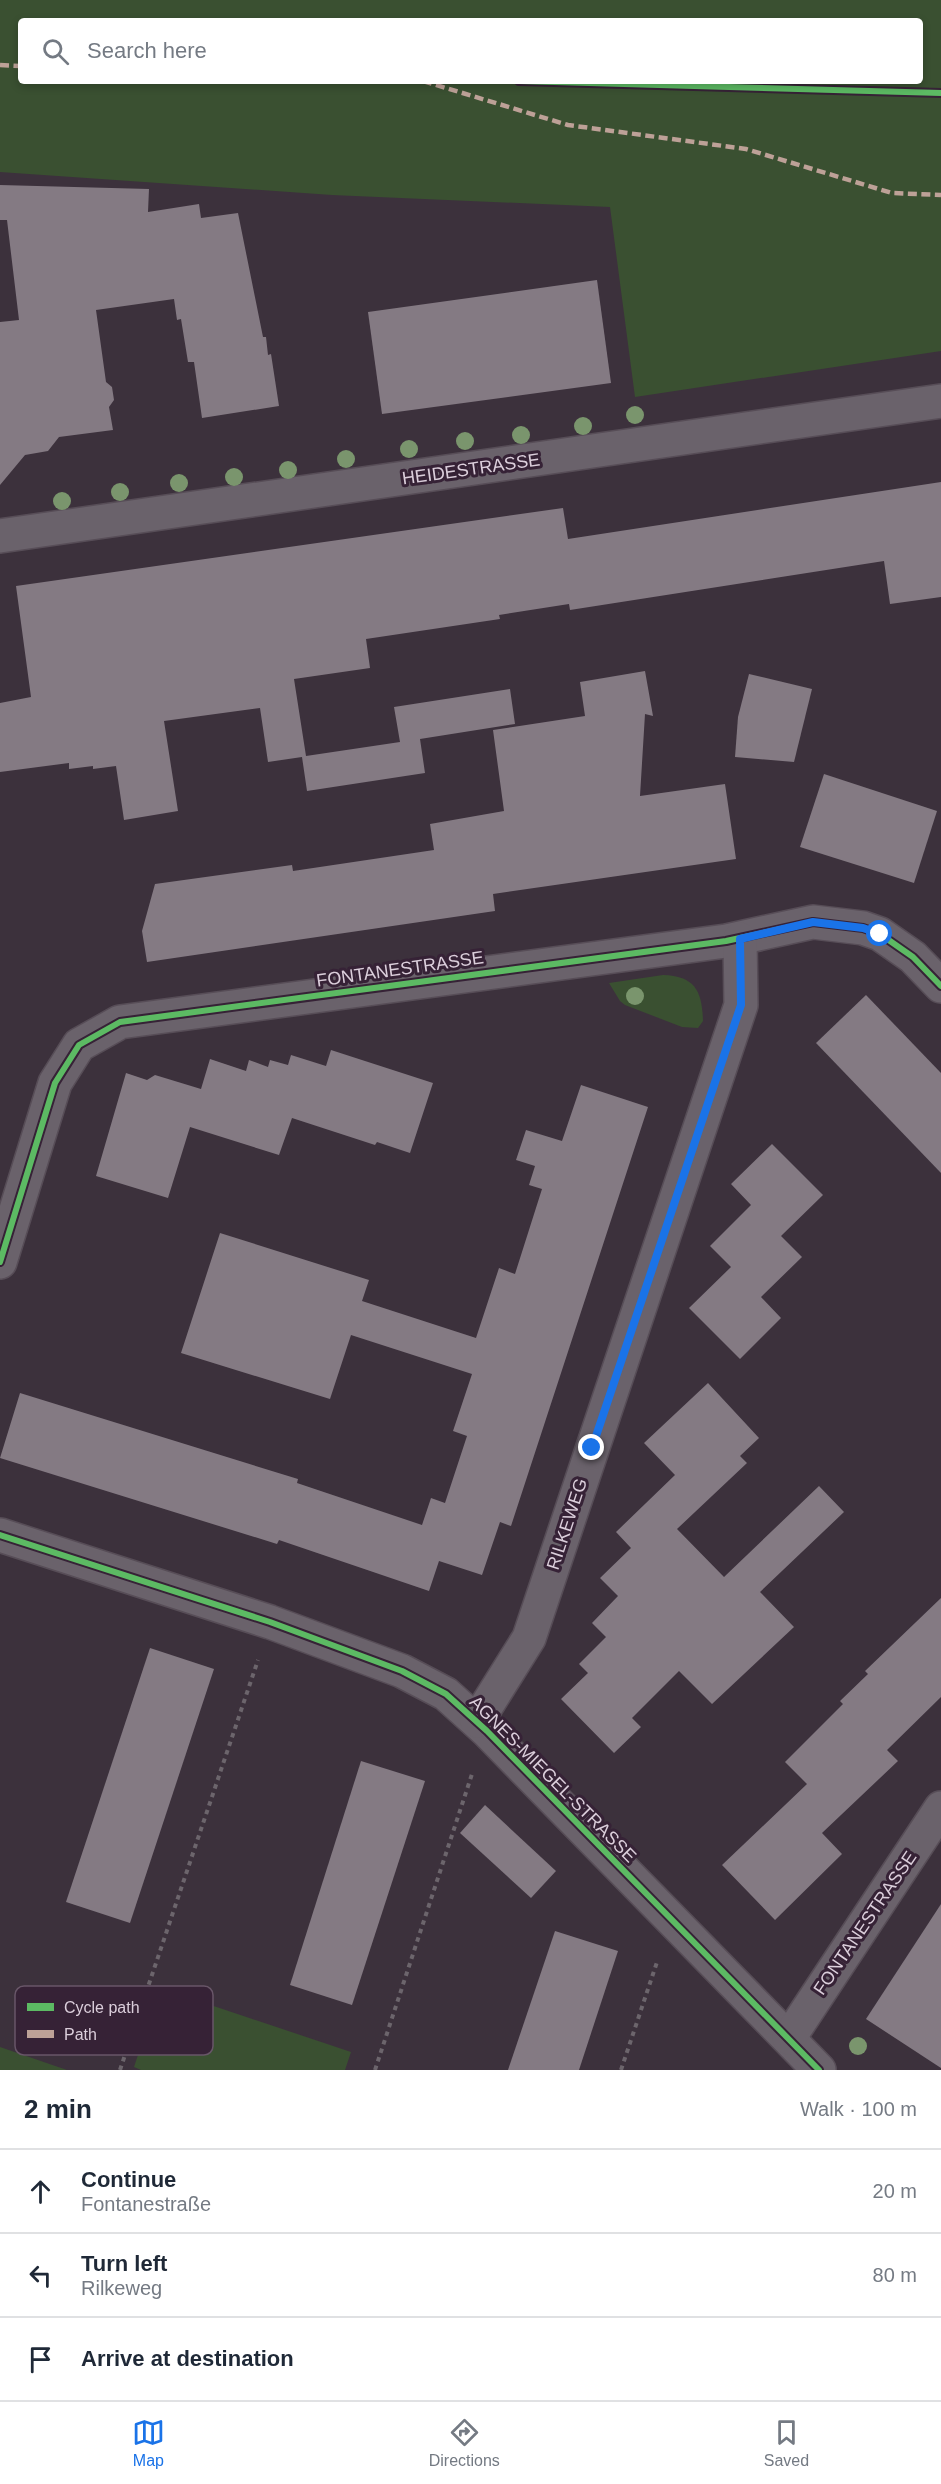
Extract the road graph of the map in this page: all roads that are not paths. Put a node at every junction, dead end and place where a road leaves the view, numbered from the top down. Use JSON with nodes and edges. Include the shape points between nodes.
{"nodes":[{"id":1,"x":941,"y":401,"type":"edge"},
{"id":2,"x":0,"y":536,"type":"edge"},
{"id":3,"x":740,"y":939,"type":"junction"},
{"id":4,"x":941,"y":986,"type":"edge"},
{"id":5,"x":0,"y":1262,"type":"edge"},
{"id":6,"x":0,"y":1535,"type":"edge"},
{"id":7,"x":482,"y":1726,"type":"junction"},
{"id":8,"x":941,"y":1808,"type":"edge"},
{"id":9,"x":789,"y":2038,"type":"junction"},
{"id":10,"x":819,"y":2070,"type":"edge"}],
"edges":[{"from":1,"to":2,"type":"street","name":"HEIDESTRASSE"},
{"from":3,"to":4,"type":"street","name":"FONTANESTRASSE","via":[[813,922],[863,928],[880,934],[913,957]]},
{"from":3,"to":5,"type":"street","name":"FONTANESTRASSE","via":[[120,1022],[79,1045],[55,1083]]},
{"from":3,"to":7,"type":"street","name":"RILKEWEG","via":[[741,1005],[533,1627]]},
{"from":6,"to":7,"type":"street","name":"AGNES-MIEGEL-STRASSE","via":[[270,1622],[402,1671],[446,1694]]},
{"from":7,"to":9,"type":"street","name":"AGNES-MIEGEL-STRASSE"},
{"from":8,"to":9,"type":"street","name":"FONTANESTRASSE"},
{"from":9,"to":10,"type":"street","name":"AGNES-MIEGEL-STRASSE"}]}
